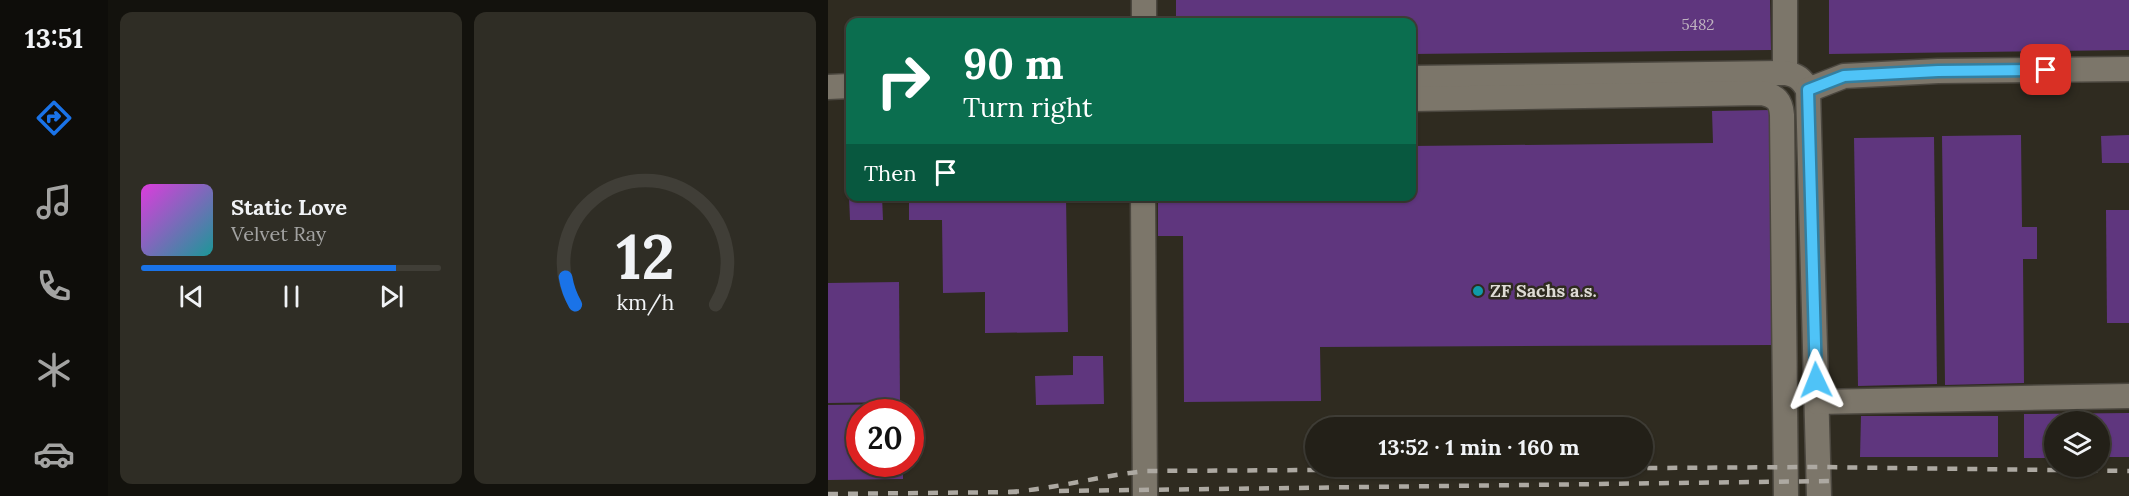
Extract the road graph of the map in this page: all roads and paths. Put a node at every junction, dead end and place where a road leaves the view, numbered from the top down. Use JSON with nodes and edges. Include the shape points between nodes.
{"nodes":[{"id":1,"x":1143,"y":0,"type":"edge"},
{"id":2,"x":1785,"y":0,"type":"edge"},
{"id":3,"x":1144,"y":18,"type":"edge"},
{"id":4,"x":2129,"y":69,"type":"edge"},
{"id":5,"x":1785,"y":73,"type":"junction"},
{"id":6,"x":1416,"y":78,"type":"edge"},
{"id":7,"x":846,"y":86,"type":"edge"},
{"id":8,"x":828,"y":87,"type":"edge"},
{"id":9,"x":1808,"y":90,"type":"junction"},
{"id":10,"x":1416,"y":99,"type":"edge"},
{"id":11,"x":1143,"y":201,"type":"edge"},
{"id":12,"x":2129,"y":396,"type":"edge"},
{"id":13,"x":1817,"y":402,"type":"junction"},
{"id":14,"x":1819,"y":492,"type":"edge"},
{"id":15,"x":1145,"y":496,"type":"edge"},
{"id":16,"x":1786,"y":496,"type":"edge"}],
"edges":[{"from":1,"to":3,"type":"lane"},
{"from":2,"to":5,"type":"lane"},
{"from":4,"to":9,"type":"lane","via":[[1844,76]]},
{"from":5,"to":6,"type":"lane"},
{"from":5,"to":9,"type":"lane","via":[[1795,74]]},
{"from":7,"to":8,"type":"lane"},
{"from":9,"to":13,"type":"lane"},
{"from":10,"to":16,"type":"lane","via":[[1762,93],[1778,100],[1782,106]]},
{"from":11,"to":15,"type":"lane"},
{"from":12,"to":13,"type":"lane"},
{"from":13,"to":14,"type":"lane"}]}
